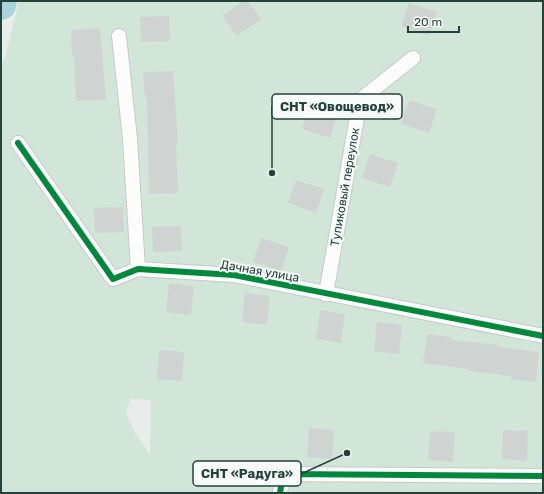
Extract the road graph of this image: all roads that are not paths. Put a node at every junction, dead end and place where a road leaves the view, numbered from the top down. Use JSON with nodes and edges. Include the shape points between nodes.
{"nodes":[{"id":1,"x":119,"y":36,"type":"dead end"},
{"id":2,"x":413,"y":58,"type":"dead end"},
{"id":3,"x":18,"y":143,"type":"dead end"},
{"id":4,"x":138,"y":269,"type":"junction"},
{"id":5,"x":326,"y":294,"type":"junction"},
{"id":6,"x":543,"y":336,"type":"edge"},
{"id":7,"x":543,"y":476,"type":"edge"},
{"id":8,"x":280,"y":493,"type":"edge"}],
"edges":[{"from":1,"to":4,"type":"street","via":[[130,140]]},
{"from":2,"to":5,"type":"street","name":"Тупиковый переулок","via":[[360,100]]},
{"from":3,"to":4,"type":"street","name":"Дачная улица","via":[[113,279]]},
{"from":4,"to":5,"type":"street","name":"Дачная улица","via":[[234,275]]},
{"from":5,"to":6,"type":"street","name":"Дачная улица"},
{"from":7,"to":8,"type":"street","via":[[283,474]]}]}
